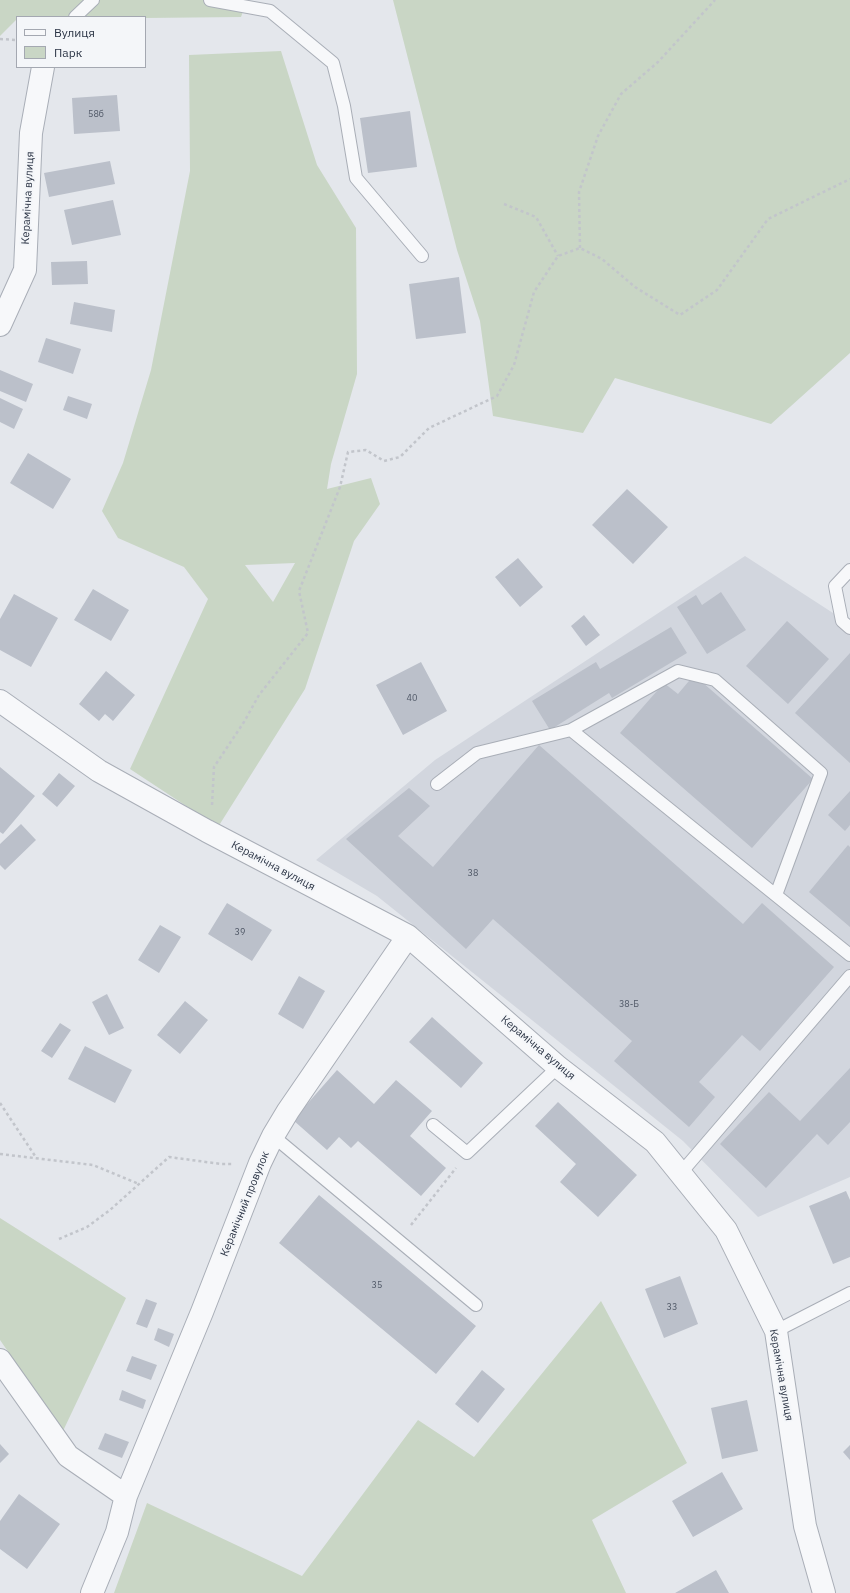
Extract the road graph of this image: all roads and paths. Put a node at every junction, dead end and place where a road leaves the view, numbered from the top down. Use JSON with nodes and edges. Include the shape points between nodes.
{"nodes":[{"id":1,"x":93,"y":0,"type":"edge"},
{"id":2,"x":210,"y":0,"type":"edge"},
{"id":3,"x":715,"y":0,"type":"edge"},
{"id":4,"x":76,"y":16,"type":"edge"},
{"id":5,"x":0,"y":39,"type":"edge"},
{"id":6,"x":16,"y":40,"type":"edge"},
{"id":7,"x":43,"y":68,"type":"edge"},
{"id":8,"x":850,"y":179,"type":"edge"},
{"id":9,"x":504,"y":204,"type":"dead end"},
{"id":10,"x":580,"y":248,"type":"junction"},
{"id":11,"x":422,"y":256,"type":"dead end"},
{"id":12,"x":558,"y":256,"type":"junction"},
{"id":13,"x":0,"y":325,"type":"edge"},
{"id":14,"x":850,"y":570,"type":"edge"},
{"id":15,"x":850,"y":628,"type":"edge"},
{"id":16,"x":0,"y":701,"type":"edge"},
{"id":17,"x":571,"y":730,"type":"junction"},
{"id":18,"x":437,"y":784,"type":"dead end"},
{"id":19,"x":207,"y":831,"type":"junction"},
{"id":20,"x":776,"y":895,"type":"junction"},
{"id":21,"x":408,"y":936,"type":"junction"},
{"id":22,"x":850,"y":955,"type":"edge"},
{"id":23,"x":850,"y":976,"type":"edge"},
{"id":24,"x":558,"y":1067,"type":"junction"},
{"id":25,"x":0,"y":1103,"type":"edge"},
{"id":26,"x":433,"y":1124,"type":"dead end"},
{"id":27,"x":273,"y":1136,"type":"junction"},
{"id":28,"x":467,"y":1153,"type":"junction"},
{"id":29,"x":0,"y":1154,"type":"edge"},
{"id":30,"x":37,"y":1159,"type":"junction"},
{"id":31,"x":260,"y":1163,"type":"junction"},
{"id":32,"x":680,"y":1174,"type":"junction"},
{"id":33,"x":139,"y":1184,"type":"junction"},
{"id":34,"x":59,"y":1239,"type":"dead end"},
{"id":35,"x":398,"y":1241,"type":"junction"},
{"id":36,"x":850,"y":1293,"type":"edge"},
{"id":37,"x":476,"y":1305,"type":"dead end"},
{"id":38,"x":776,"y":1331,"type":"junction"},
{"id":39,"x":0,"y":1360,"type":"edge"},
{"id":40,"x":126,"y":1496,"type":"junction"},
{"id":41,"x":92,"y":1593,"type":"edge"},
{"id":42,"x":824,"y":1593,"type":"edge"}],
"edges":[{"from":1,"to":4,"type":"lane"},
{"from":2,"to":11,"type":"lane","via":[[270,11],[333,63],[344,106],[356,178]]},
{"from":3,"to":10,"type":"path","via":[[658,62],[621,94],[598,136],[579,192]]},
{"from":5,"to":6,"type":"path"},
{"from":7,"to":13,"type":"street","name":"Керамічна вулиця","via":[[31,133],[25,270]]},
{"from":8,"to":10,"type":"path","via":[[768,220],[717,290],[680,315],[635,287],[602,259]]},
{"from":9,"to":12,"type":"path","via":[[536,217]]},
{"from":10,"to":12,"type":"path"},
{"from":12,"to":19,"type":"path","via":[[534,292],[514,365],[497,396],[429,428],[400,457],[384,461],[366,450],[348,452],[340,487],[299,591],[308,633],[259,695],[214,767],[213,797]]},
{"from":14,"to":15,"type":"lane","via":[[835,586],[842,621]]},
{"from":16,"to":19,"type":"street","name":"Керамічна вулиця","via":[[99,771]]},
{"from":17,"to":18,"type":"lane","via":[[477,753]]},
{"from":17,"to":20,"type":"lane"},
{"from":17,"to":20,"type":"lane","via":[[678,671],[715,680],[821,773]]},
{"from":19,"to":21,"type":"street","name":"Керамічна вулиця"},
{"from":20,"to":22,"type":"lane"},
{"from":21,"to":24,"type":"street","name":"Керамічна вулиця"},
{"from":21,"to":27,"type":"street","name":"Керамічний провулок"},
{"from":23,"to":32,"type":"lane"},
{"from":24,"to":28,"type":"lane"},
{"from":24,"to":32,"type":"street","name":"Керамічна вулиця","via":[[655,1142]]},
{"from":25,"to":30,"type":"path"},
{"from":26,"to":28,"type":"lane"},
{"from":27,"to":31,"type":"street","name":"Керамічний провулок"},
{"from":27,"to":35,"type":"lane"},
{"from":28,"to":35,"type":"path"},
{"from":29,"to":30,"type":"path"},
{"from":30,"to":33,"type":"path","via":[[93,1165]]},
{"from":31,"to":33,"type":"path","via":[[221,1164],[169,1157]]},
{"from":31,"to":40,"type":"street","name":"Керамічний провулок"},
{"from":32,"to":38,"type":"street","name":"Керамічна вулиця","via":[[726,1230]]},
{"from":33,"to":34,"type":"path","via":[[87,1227]]},
{"from":35,"to":37,"type":"lane"},
{"from":36,"to":38,"type":"lane"},
{"from":38,"to":42,"type":"street","name":"Керамічна вулиця","via":[[805,1526]]},
{"from":39,"to":40,"type":"street","via":[[68,1456]]},
{"from":40,"to":41,"type":"street","name":"Керамічний провулок","via":[[117,1532]]}]}
